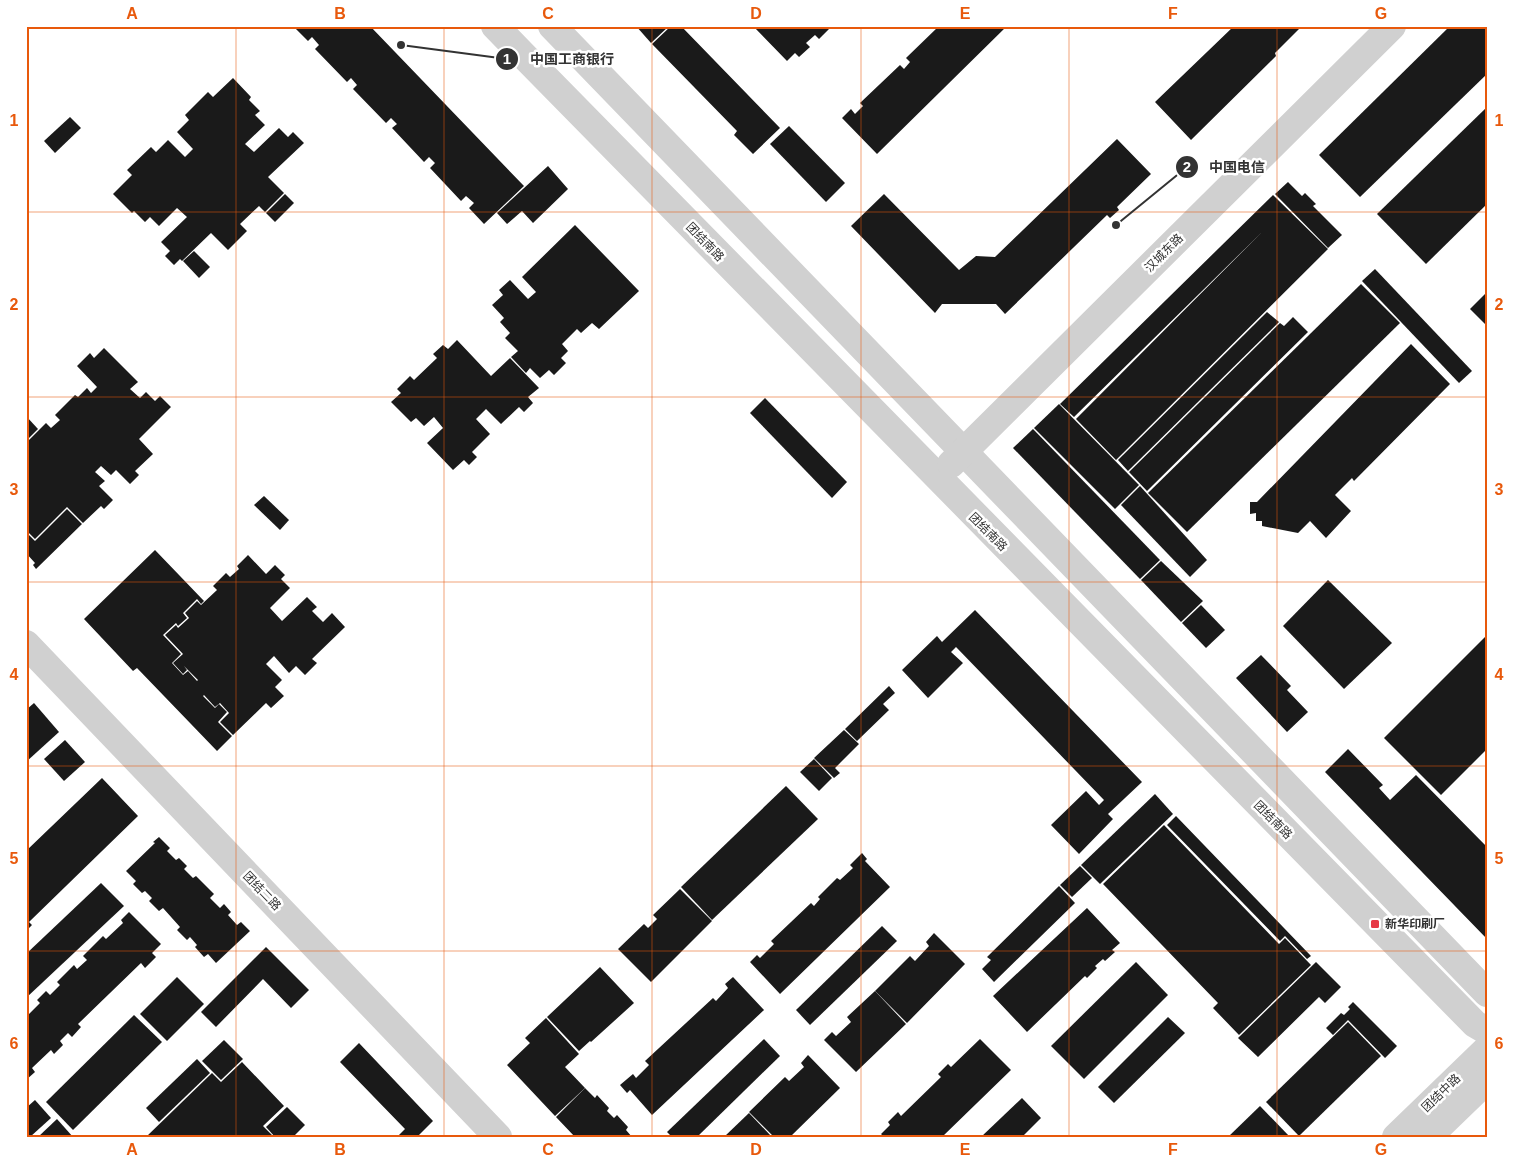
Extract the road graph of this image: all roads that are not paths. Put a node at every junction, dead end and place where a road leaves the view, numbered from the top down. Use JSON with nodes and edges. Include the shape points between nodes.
{"nodes":[{"id":1,"x":495,"y":26,"type":"edge"},
{"id":2,"x":552,"y":26,"type":"edge"},
{"id":3,"x":1392,"y":26,"type":"edge"},
{"id":4,"x":964,"y":452,"type":"junction"},
{"id":5,"x":936,"y":479,"type":"junction"},
{"id":6,"x":26,"y":644,"type":"edge"},
{"id":7,"x":1487,"y":993,"type":"edge"},
{"id":8,"x":1487,"y":1031,"type":"edge"},
{"id":9,"x":1487,"y":1049,"type":"edge"},
{"id":10,"x":1487,"y":1080,"type":"edge"},
{"id":11,"x":498,"y":1137,"type":"edge"},
{"id":12,"x":1396,"y":1137,"type":"edge"},
{"id":13,"x":1428,"y":1137,"type":"edge"}],
"edges":[{"from":1,"to":5,"type":"street","name":"团结南路"},
{"from":2,"to":4,"type":"street"},
{"from":3,"to":4,"type":"street","name":"汉城东路"},
{"from":4,"to":5,"type":"street","name":"汉城东路"},
{"from":4,"to":7,"type":"street"},
{"from":5,"to":8,"type":"street","name":"团结南路","via":[[1475,1024]]},
{"from":6,"to":11,"type":"street","name":"团结二路"},
{"from":9,"to":12,"type":"street","name":"团结中路"},
{"from":10,"to":13,"type":"street","name":"团结中路"}]}
